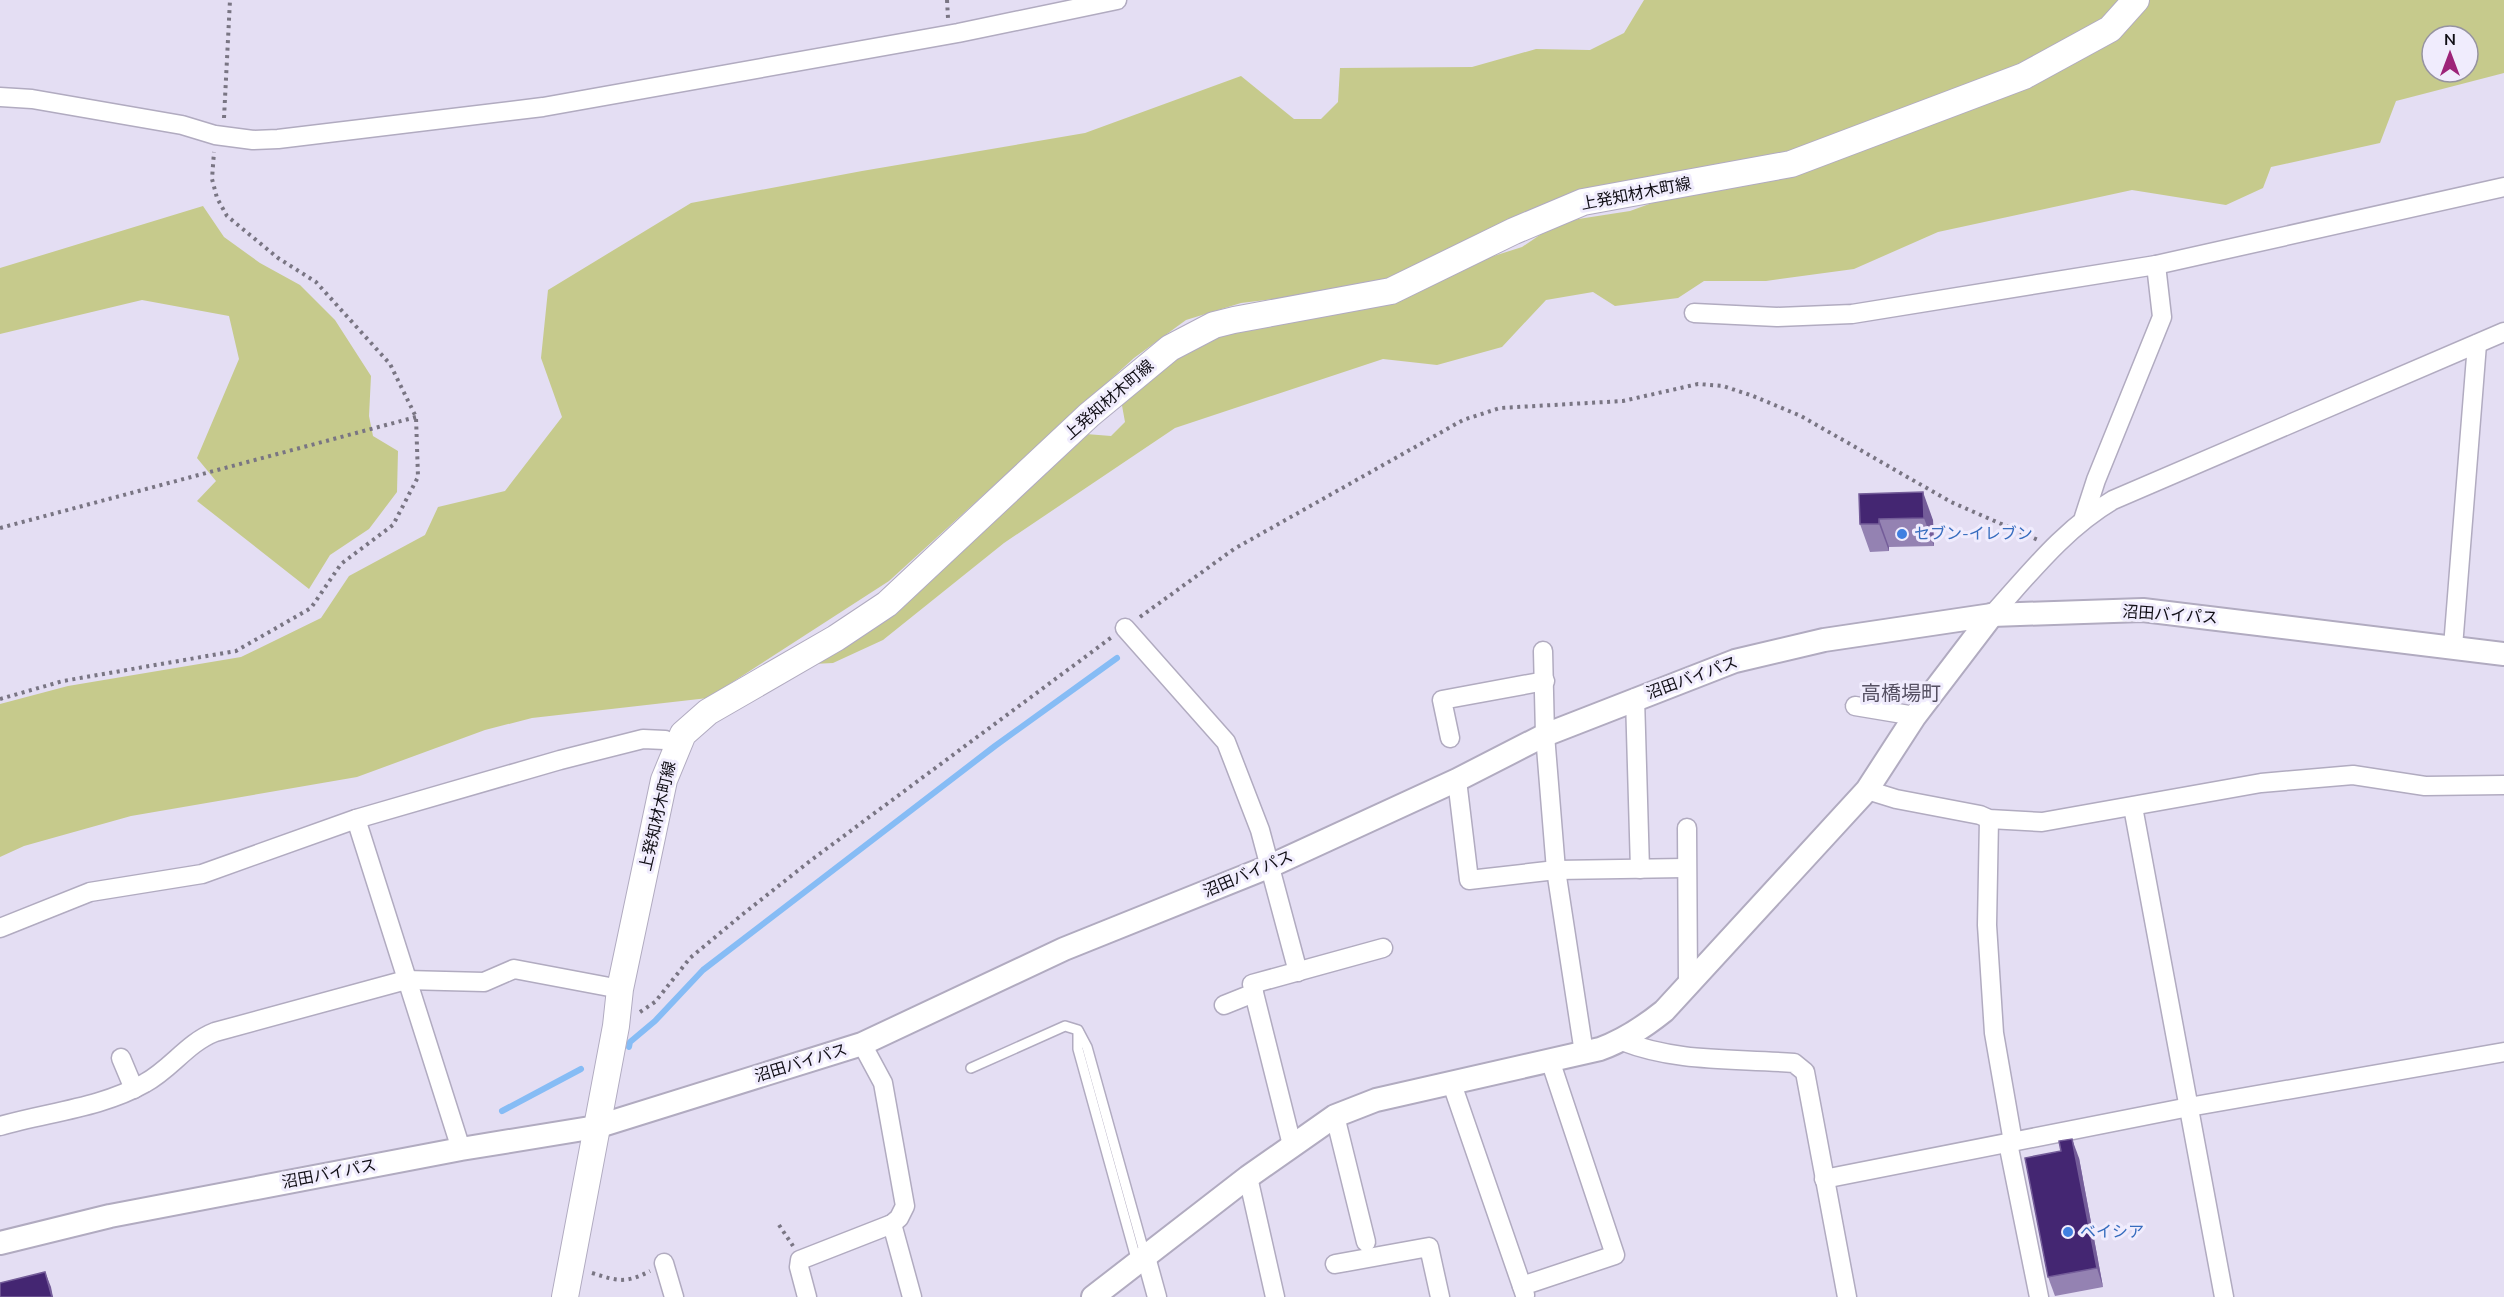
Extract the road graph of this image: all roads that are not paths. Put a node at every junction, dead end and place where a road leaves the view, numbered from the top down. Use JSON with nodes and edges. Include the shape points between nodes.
{"nodes":[{"id":1,"x":1117,"y":0,"type":"edge"},
{"id":2,"x":2136,"y":0,"type":"edge"},
{"id":3,"x":0,"y":97,"type":"edge"},
{"id":4,"x":2504,"y":187,"type":"edge"},
{"id":5,"x":2156,"y":265,"type":"junction"},
{"id":6,"x":1694,"y":313,"type":"dead end"},
{"id":7,"x":2504,"y":333,"type":"edge"},
{"id":8,"x":2477,"y":344,"type":"junction"},
{"id":9,"x":2084,"y":518,"type":"junction"},
{"id":10,"x":1992,"y":615,"type":"junction"},
{"id":11,"x":1125,"y":628,"type":"road end"},
{"id":12,"x":2453,"y":647,"type":"junction"},
{"id":13,"x":1543,"y":651,"type":"dead end"},
{"id":14,"x":2504,"y":654,"type":"edge"},
{"id":15,"x":1545,"y":681,"type":"junction"},
{"id":16,"x":1635,"y":698,"type":"junction"},
{"id":17,"x":1855,"y":706,"type":"dead end"},
{"id":18,"x":1915,"y":716,"type":"junction"},
{"id":19,"x":1545,"y":735,"type":"junction"},
{"id":20,"x":1450,"y":738,"type":"dead end"},
{"id":21,"x":676,"y":746,"type":"junction"},
{"id":22,"x":1457,"y":780,"type":"junction"},
{"id":23,"x":2504,"y":785,"type":"edge"},
{"id":24,"x":1867,"y":790,"type":"junction"},
{"id":25,"x":2133,"y":807,"type":"junction"},
{"id":26,"x":356,"y":819,"type":"junction"},
{"id":27,"x":1989,"y":819,"type":"junction"},
{"id":28,"x":1687,"y":828,"type":"dead end"},
{"id":29,"x":1268,"y":867,"type":"junction"},
{"id":30,"x":1685,"y":868,"type":"junction"},
{"id":31,"x":1640,"y":869,"type":"junction"},
{"id":32,"x":1556,"y":870,"type":"junction"},
{"id":33,"x":0,"y":928,"type":"edge"},
{"id":34,"x":1383,"y":948,"type":"dead end"},
{"id":35,"x":1298,"y":972,"type":"junction"},
{"id":36,"x":406,"y":980,"type":"junction"},
{"id":37,"x":1688,"y":984,"type":"junction"},
{"id":38,"x":620,"y":989,"type":"junction"},
{"id":39,"x":1254,"y":993,"type":"junction"},
{"id":40,"x":1224,"y":1005,"type":"dead end"},
{"id":41,"x":1622,"y":1041,"type":"junction"},
{"id":42,"x":862,"y":1044,"type":"junction"},
{"id":43,"x":2504,"y":1052,"type":"edge"},
{"id":44,"x":1584,"y":1053,"type":"junction"},
{"id":45,"x":121,"y":1058,"type":"dead end"},
{"id":46,"x":1550,"y":1060,"type":"junction"},
{"id":47,"x":971,"y":1068,"type":"dead end"},
{"id":48,"x":1452,"y":1084,"type":"junction"},
{"id":49,"x":134,"y":1089,"type":"junction"},
{"id":50,"x":2189,"y":1107,"type":"junction"},
{"id":51,"x":1335,"y":1116,"type":"junction"},
{"id":52,"x":1,"y":1123,"type":"edge"},
{"id":53,"x":596,"y":1127,"type":"junction"},
{"id":54,"x":2011,"y":1142,"type":"junction"},
{"id":55,"x":1292,"y":1144,"type":"junction"},
{"id":56,"x":461,"y":1149,"type":"junction"},
{"id":57,"x":1248,"y":1177,"type":"junction"},
{"id":58,"x":1824,"y":1179,"type":"junction"},
{"id":59,"x":892,"y":1224,"type":"junction"},
{"id":60,"x":1366,"y":1242,"type":"dead end"},
{"id":61,"x":0,"y":1243,"type":"edge"},
{"id":62,"x":1142,"y":1261,"type":"junction"},
{"id":63,"x":664,"y":1263,"type":"road end"},
{"id":64,"x":1335,"y":1264,"type":"dead end"},
{"id":65,"x":1524,"y":1292,"type":"edge"},
{"id":66,"x":1434,"y":1296,"type":"edge"},
{"id":67,"x":565,"y":1297,"type":"edge"},
{"id":68,"x":674,"y":1297,"type":"edge"},
{"id":69,"x":807,"y":1297,"type":"edge"},
{"id":70,"x":912,"y":1297,"type":"edge"},
{"id":71,"x":1093,"y":1297,"type":"edge"},
{"id":72,"x":1157,"y":1297,"type":"edge"},
{"id":73,"x":1275,"y":1297,"type":"edge"},
{"id":74,"x":1846,"y":1297,"type":"edge"},
{"id":75,"x":2039,"y":1297,"type":"edge"},
{"id":76,"x":2224,"y":1297,"type":"edge"}],
"edges":[{"from":1,"to":3,"type":"street","via":[[946,35],[543,107],[278,139],[219,136],[171,123]]},
{"from":2,"to":21,"type":"main road","name":"上発知材木町線","via":[[2110,29],[2024,76],[1791,164],[1583,202],[1391,291],[1234,320],[1192,336],[1170,348],[1089,415],[887,604],[708,712],[683,734]]},
{"from":4,"to":5,"type":"street"},
{"from":5,"to":6,"type":"street","via":[[1852,314],[1777,317]]},
{"from":5,"to":9,"type":"street","via":[[2162,317]]},
{"from":7,"to":8,"type":"street"},
{"from":8,"to":9,"type":"street","via":[[2113,500]]},
{"from":8,"to":12,"type":"street"},
{"from":9,"to":10,"type":"street"},
{"from":10,"to":12,"type":"street","name":"沼田バイパス","via":[[2143,610]]},
{"from":10,"to":16,"type":"street","name":"沼田バイパス","via":[[1790,648],[1735,661]]},
{"from":10,"to":18,"type":"street"},
{"from":11,"to":29,"type":"street","via":[[1226,742],[1260,830]]},
{"from":12,"to":14,"type":"street","name":"沼田バイパス"},
{"from":13,"to":15,"type":"street"},
{"from":15,"to":19,"type":"street"},
{"from":15,"to":20,"type":"street","via":[[1442,700]]},
{"from":16,"to":19,"type":"street","name":"沼田バイパス"},
{"from":16,"to":31,"type":"street"},
{"from":17,"to":18,"type":"street"},
{"from":18,"to":24,"type":"street"},
{"from":19,"to":22,"type":"street","name":"沼田バイパス"},
{"from":19,"to":32,"type":"street"},
{"from":21,"to":26,"type":"street","via":[[665,740],[643,739]]},
{"from":21,"to":38,"type":"main road","name":"上発知材木町線","via":[[664,780]]},
{"from":22,"to":29,"type":"street","name":"沼田バイパス"},
{"from":22,"to":32,"type":"street","via":[[1469,880]]},
{"from":23,"to":25,"type":"street","via":[[2425,786],[2353,775],[2261,783]]},
{"from":24,"to":27,"type":"street"},
{"from":24,"to":37,"type":"street"},
{"from":25,"to":27,"type":"street","via":[[2042,822]]},
{"from":25,"to":50,"type":"street"},
{"from":26,"to":33,"type":"street","via":[[202,874],[90,892]]},
{"from":26,"to":36,"type":"street"},
{"from":27,"to":54,"type":"street","via":[[1987,925],[1994,1033]]},
{"from":28,"to":30,"type":"street"},
{"from":29,"to":35,"type":"street"},
{"from":29,"to":42,"type":"street","name":"沼田バイパス","via":[[1064,949]]},
{"from":30,"to":31,"type":"street"},
{"from":30,"to":37,"type":"street"},
{"from":31,"to":32,"type":"street"},
{"from":32,"to":44,"type":"street"},
{"from":34,"to":35,"type":"street"},
{"from":35,"to":39,"type":"street","via":[[1252,984]]},
{"from":36,"to":38,"type":"street","via":[[484,982],[514,969]]},
{"from":36,"to":49,"type":"street","via":[[200,1038]]},
{"from":36,"to":56,"type":"street"},
{"from":37,"to":41,"type":"street","via":[[1664,1011]]},
{"from":38,"to":53,"type":"main road","name":"上発知材木町線"},
{"from":39,"to":40,"type":"street"},
{"from":39,"to":55,"type":"street"},
{"from":41,"to":44,"type":"street"},
{"from":41,"to":58,"type":"street","via":[[1644,1050],[1708,1061],[1794,1063],[1805,1072]]},
{"from":42,"to":53,"type":"street","name":"沼田バイパス"},
{"from":42,"to":59,"type":"street","via":[[883,1083],[905,1201],[904,1211]]},
{"from":43,"to":50,"type":"street"},
{"from":44,"to":46,"type":"street"},
{"from":45,"to":49,"type":"street"},
{"from":46,"to":48,"type":"street"},
{"from":46,"to":65,"type":"street","via":[[1615,1255]]},
{"from":47,"to":62,"type":"lane","via":[[1065,1026],[1078,1030],[1078,1049]]},
{"from":48,"to":51,"type":"street","via":[[1376,1100]]},
{"from":48,"to":65,"type":"street"},
{"from":49,"to":52,"type":"street","via":[[112,1098]]},
{"from":50,"to":54,"type":"street"},
{"from":50,"to":76,"type":"street"},
{"from":51,"to":55,"type":"street"},
{"from":51,"to":60,"type":"street"},
{"from":53,"to":56,"type":"street","name":"沼田バイパス"},
{"from":53,"to":67,"type":"main road","name":"上発知材木町線"},
{"from":54,"to":58,"type":"street"},
{"from":54,"to":75,"type":"street"},
{"from":55,"to":57,"type":"street"},
{"from":56,"to":61,"type":"street","name":"沼田バイパス","via":[[110,1216]]},
{"from":57,"to":62,"type":"street"},
{"from":57,"to":73,"type":"street"},
{"from":58,"to":74,"type":"street"},
{"from":59,"to":69,"type":"street","via":[[800,1260]]},
{"from":59,"to":70,"type":"street"},
{"from":62,"to":71,"type":"street"},
{"from":62,"to":72,"type":"street"},
{"from":63,"to":68,"type":"street"},
{"from":64,"to":66,"type":"street","via":[[1429,1247]]}]}
